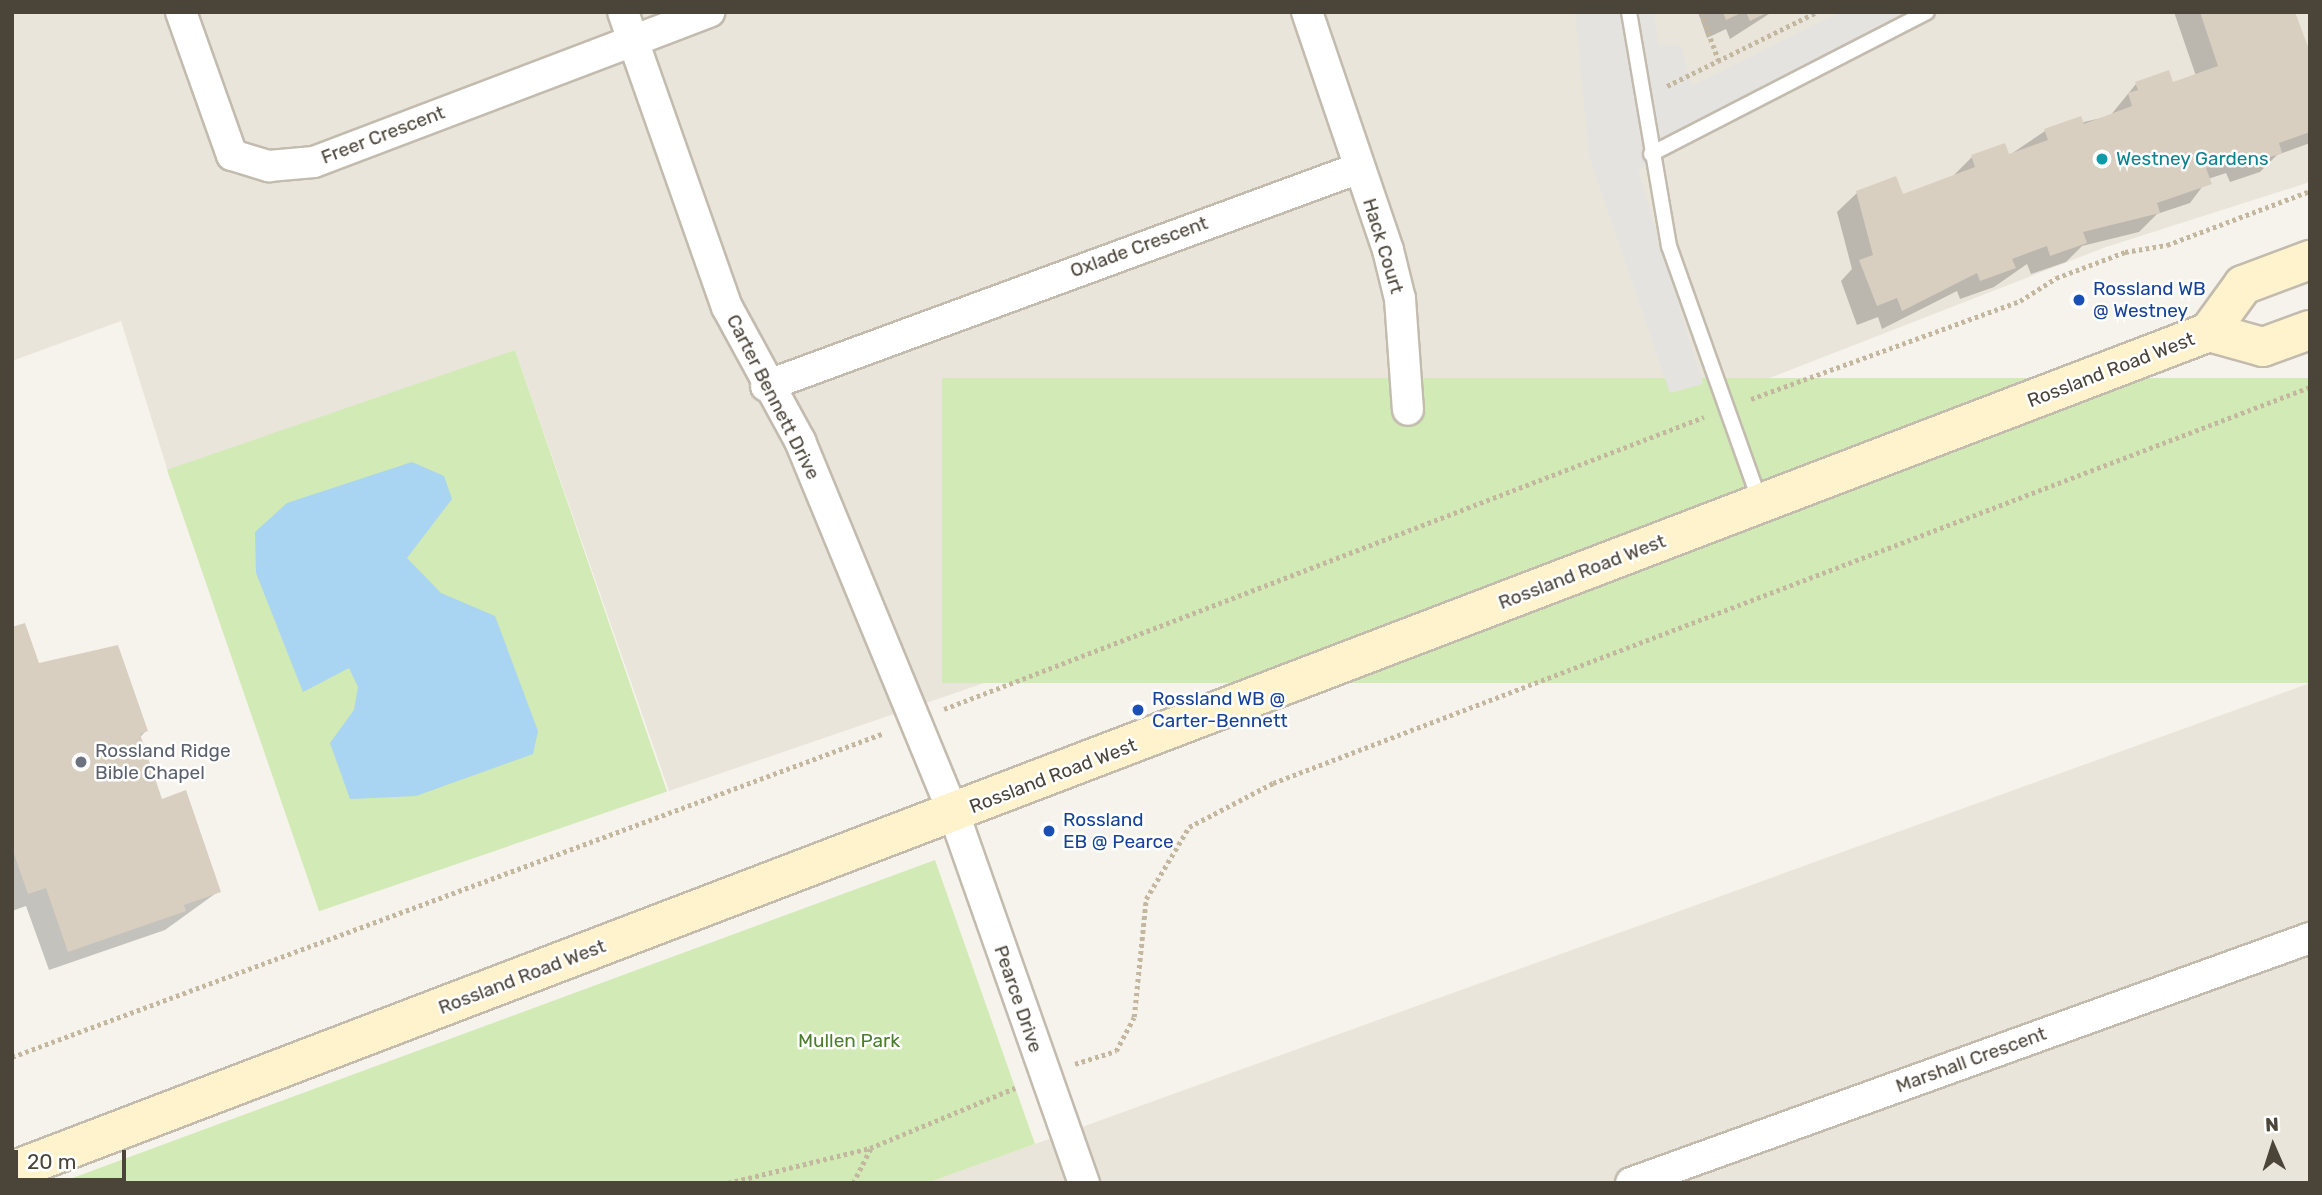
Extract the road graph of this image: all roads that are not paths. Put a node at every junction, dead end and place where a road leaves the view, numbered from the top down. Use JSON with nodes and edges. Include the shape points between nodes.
{"nodes":[{"id":1,"x":181,"y":12,"type":"edge"},
{"id":2,"x":624,"y":12,"type":"edge"},
{"id":3,"x":709,"y":12,"type":"edge"},
{"id":4,"x":1307,"y":12,"type":"edge"},
{"id":5,"x":1629,"y":12,"type":"edge"},
{"id":6,"x":1927,"y":12,"type":"edge"},
{"id":7,"x":634,"y":41,"type":"junction"},
{"id":8,"x":1651,"y":154,"type":"junction"},
{"id":9,"x":1359,"y":168,"type":"junction"},
{"id":10,"x":2310,"y":260,"type":"edge"},
{"id":11,"x":2310,"y":330,"type":"edge"},
{"id":12,"x":2209,"y":332,"type":"junction"},
{"id":13,"x":766,"y":386,"type":"junction"},
{"id":14,"x":1408,"y":410,"type":"dead end"},
{"id":15,"x":1760,"y":503,"type":"junction"},
{"id":16,"x":954,"y":814,"type":"junction"},
{"id":17,"x":2310,"y":938,"type":"edge"},
{"id":18,"x":12,"y":1171,"type":"edge"},
{"id":19,"x":1084,"y":1183,"type":"edge"},
{"id":20,"x":1631,"y":1183,"type":"edge"}],
"edges":[{"from":1,"to":7,"type":"street","name":"Freer Crescent","via":[[232,155],[269,166],[314,162]]},
{"from":2,"to":7,"type":"street","name":"Carter Bennett Drive"},
{"from":3,"to":7,"type":"street"},
{"from":4,"to":9,"type":"street"},
{"from":5,"to":8,"type":"lane"},
{"from":6,"to":8,"type":"lane"},
{"from":7,"to":13,"type":"street","name":"Carter Bennett Drive","via":[[727,307]]},
{"from":8,"to":15,"type":"lane","via":[[1669,246],[1731,406]]},
{"from":9,"to":13,"type":"street","name":"Oxlade Crescent"},
{"from":9,"to":14,"type":"street","name":"Hack Court","via":[[1400,299]]},
{"from":10,"to":12,"type":"main road","name":"Rossland Road West","via":[[2243,285]]},
{"from":11,"to":12,"type":"main road","name":"Rossland Road West","via":[[2263,347]]},
{"from":12,"to":15,"type":"main road","name":"Rossland Road West"},
{"from":13,"to":16,"type":"street","name":"Carter Bennett Drive","via":[[800,442]]},
{"from":15,"to":16,"type":"main road","name":"Rossland Road West"},
{"from":16,"to":18,"type":"main road","name":"Rossland Road West"},
{"from":16,"to":19,"type":"street","name":"Pearce Drive"},
{"from":17,"to":20,"type":"street","name":"Marshall Crescent"}]}
